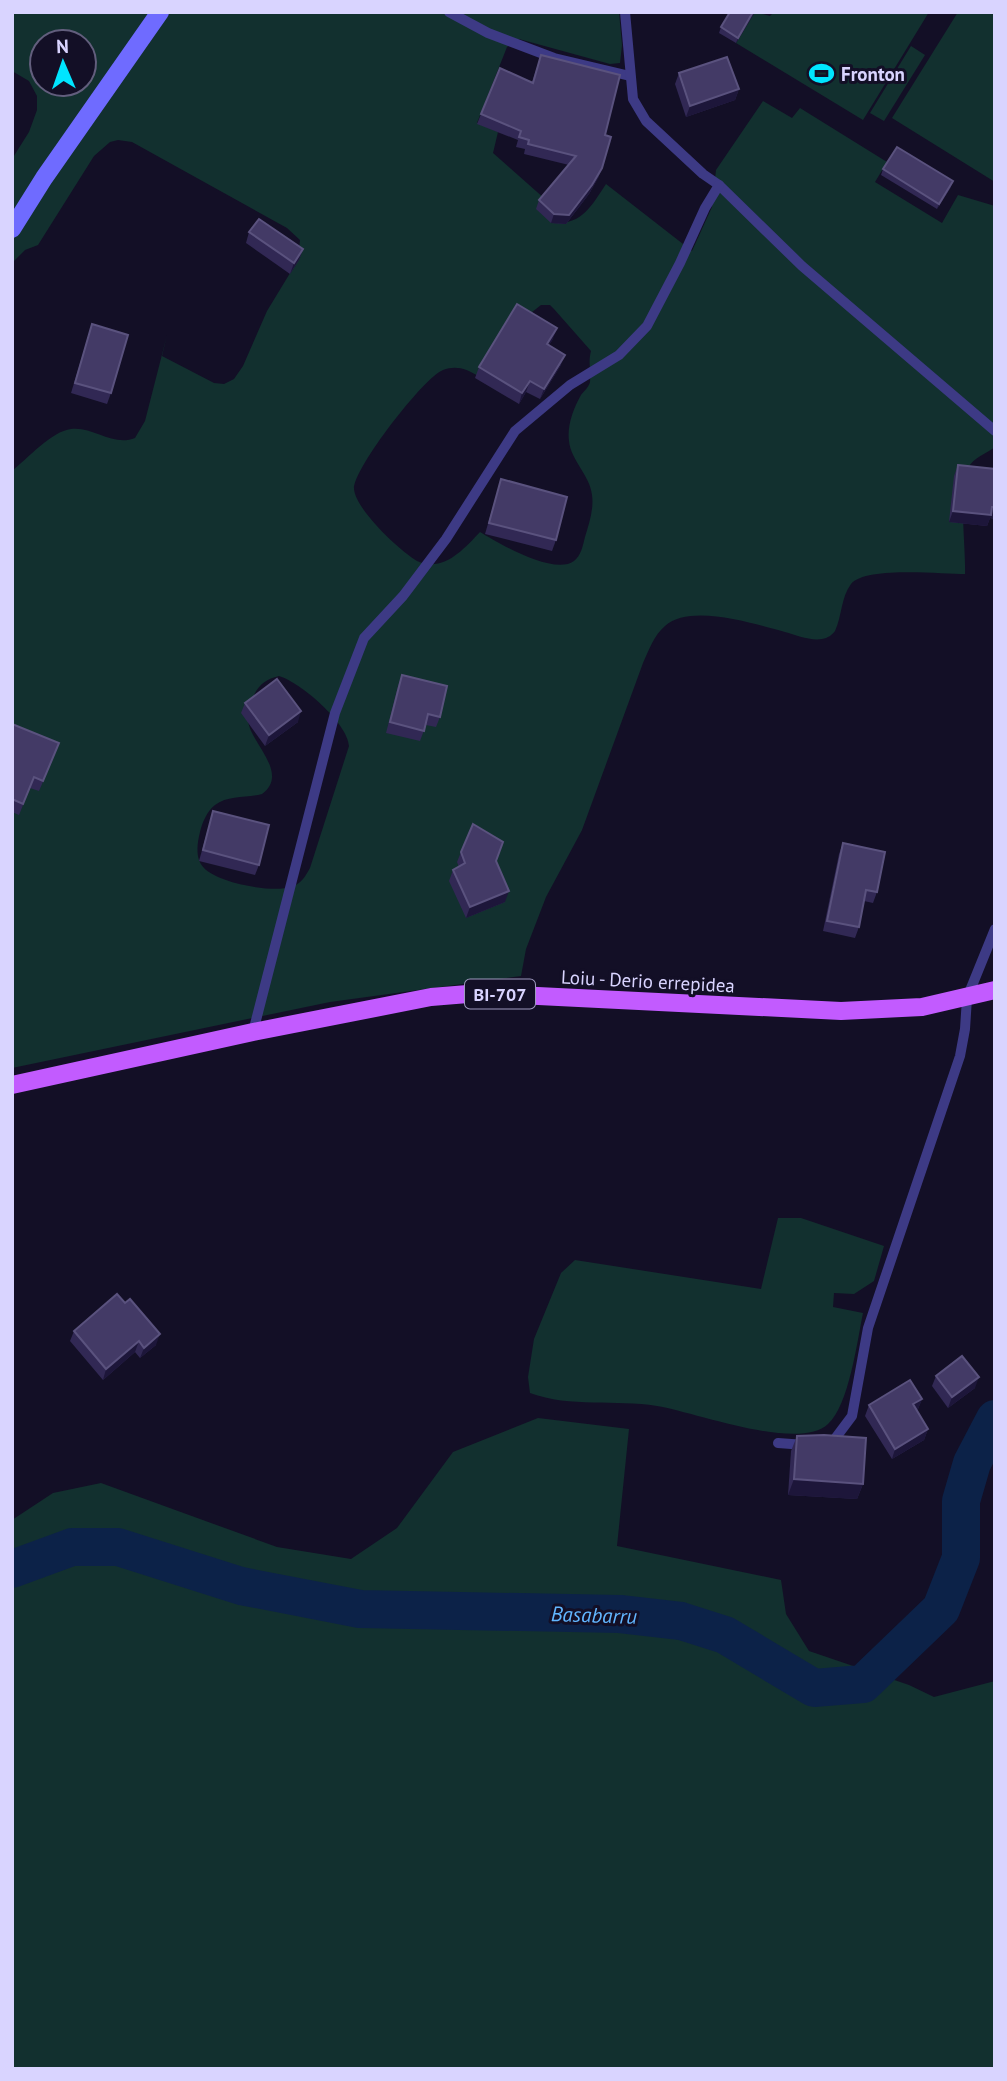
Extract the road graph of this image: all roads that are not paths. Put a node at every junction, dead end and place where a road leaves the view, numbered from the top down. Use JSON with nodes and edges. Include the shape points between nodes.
{"nodes":[{"id":1,"x":160,"y":12,"type":"edge"},
{"id":2,"x":449,"y":12,"type":"edge"},
{"id":3,"x":625,"y":12,"type":"edge"},
{"id":4,"x":630,"y":76,"type":"junction"},
{"id":5,"x":719,"y":185,"type":"junction"},
{"id":6,"x":12,"y":229,"type":"edge"},
{"id":7,"x":995,"y":431,"type":"edge"},
{"id":8,"x":995,"y":929,"type":"edge"},
{"id":9,"x":995,"y":990,"type":"edge"},
{"id":10,"x":967,"y":998,"type":"junction"},
{"id":11,"x":253,"y":1032,"type":"junction"},
{"id":12,"x":12,"y":1085,"type":"edge"},
{"id":13,"x":778,"y":1443,"type":"dead end"}],
"edges":[{"from":1,"to":6,"type":"street"},
{"from":2,"to":4,"type":"lane","via":[[488,33],[554,58]]},
{"from":3,"to":4,"type":"lane"},
{"from":4,"to":5,"type":"lane","via":[[633,99],[646,121]]},
{"from":5,"to":7,"type":"lane","via":[[802,266]]},
{"from":5,"to":11,"type":"lane","via":[[647,326],[619,355],[570,385],[515,431],[446,539],[364,638],[335,713]]},
{"from":8,"to":10,"type":"lane"},
{"from":9,"to":10,"type":"main road","name":"Loiu - Derio errepidea","number":"BI-707"},
{"from":10,"to":11,"type":"main road","name":"Loiu - Derio errepidea","number":"BI-707","via":[[922,1007],[841,1011],[480,993],[431,997]]},
{"from":10,"to":13,"type":"lane","via":[[960,1056],[869,1328],[852,1416],[834,1440],[806,1446]]},
{"from":11,"to":12,"type":"main road","name":"Loiu - Derio errepidea","number":"BI-707"}]}
